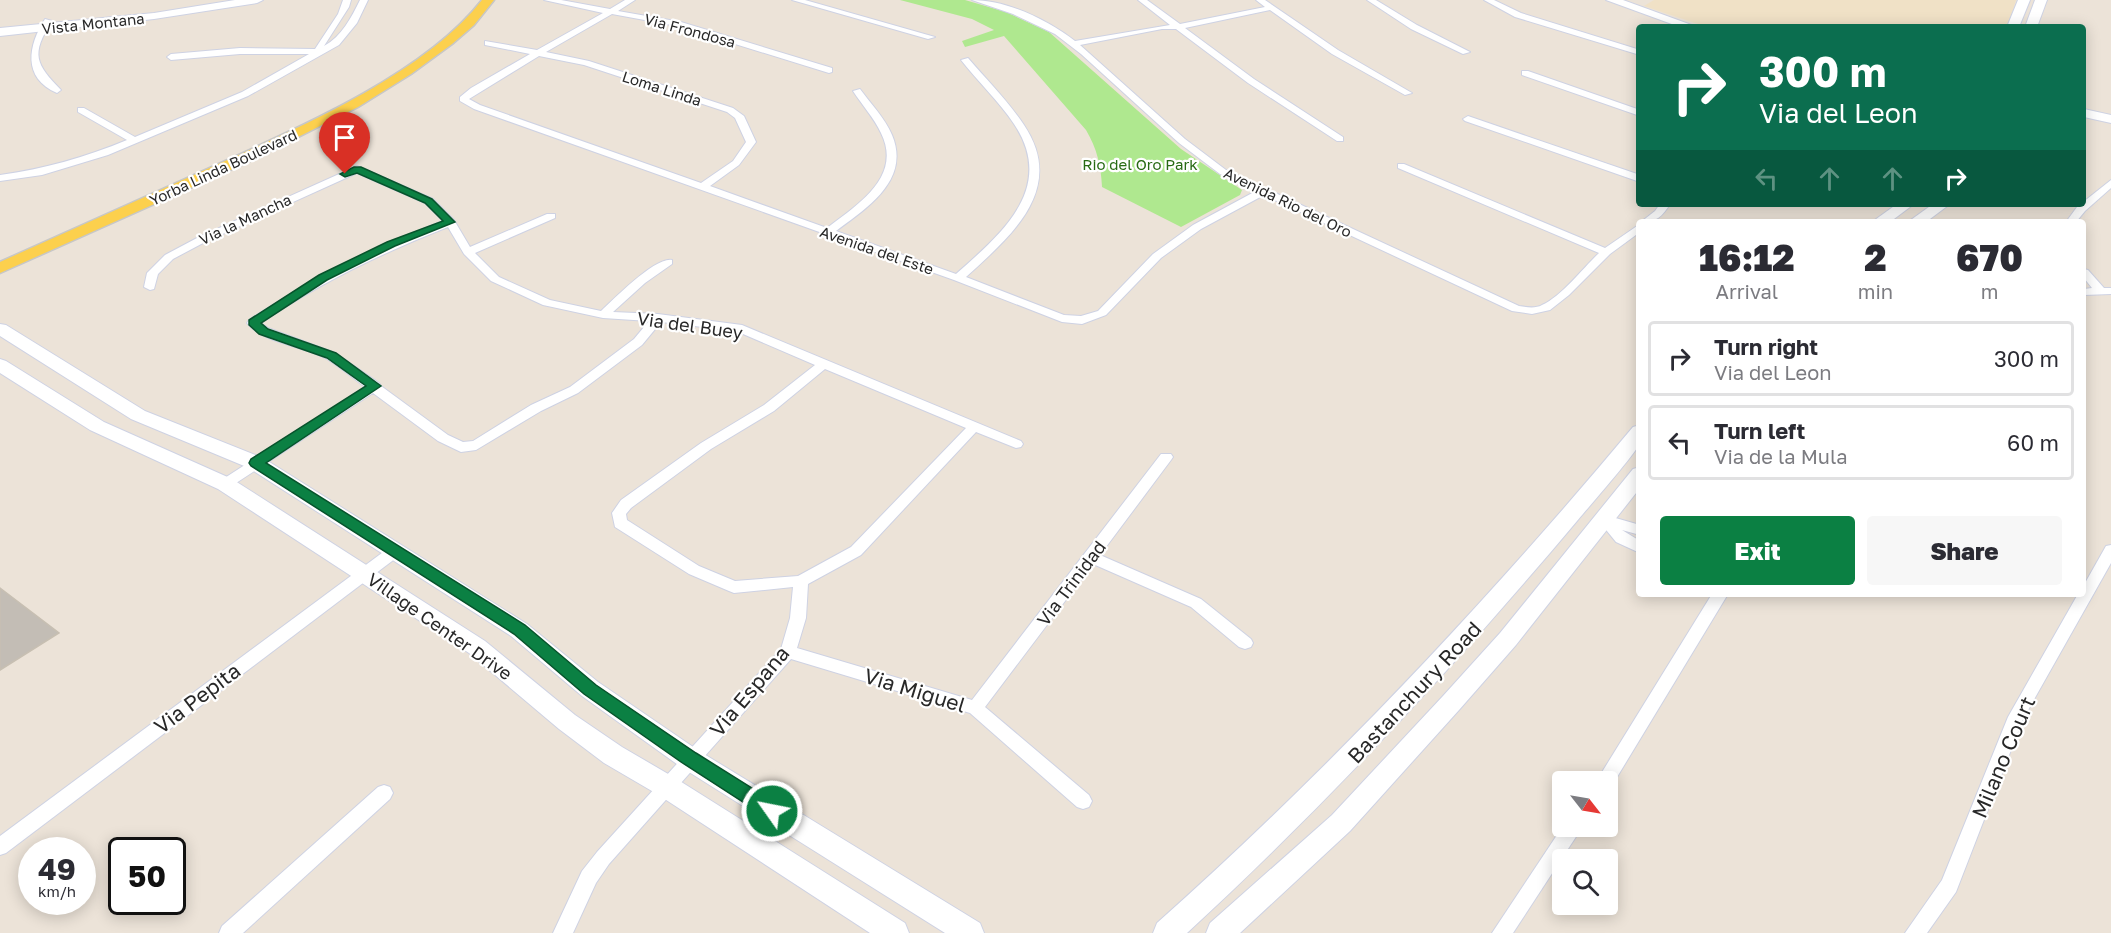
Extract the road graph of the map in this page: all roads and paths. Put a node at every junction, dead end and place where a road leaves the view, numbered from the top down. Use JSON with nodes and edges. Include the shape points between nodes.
{"nodes":[{"id":1,"x":217,"y":0,"type":"edge"},
{"id":2,"x":257,"y":0,"type":"edge"},
{"id":3,"x":347,"y":0,"type":"edge"},
{"id":4,"x":364,"y":0,"type":"edge"},
{"id":5,"x":471,"y":0,"type":"edge"},
{"id":6,"x":488,"y":0,"type":"edge"},
{"id":7,"x":548,"y":0,"type":"edge"},
{"id":8,"x":631,"y":0,"type":"edge"},
{"id":9,"x":796,"y":0,"type":"edge"},
{"id":10,"x":976,"y":0,"type":"edge"},
{"id":11,"x":1142,"y":0,"type":"edge"},
{"id":12,"x":1260,"y":0,"type":"edge"},
{"id":13,"x":1371,"y":0,"type":"edge"},
{"id":14,"x":1488,"y":0,"type":"edge"},
{"id":15,"x":2024,"y":0,"type":"edge"},
{"id":16,"x":2041,"y":0,"type":"edge"},
{"id":17,"x":1597,"y":2,"type":"dead end"},
{"id":18,"x":1616,"y":4,"type":"edge"},
{"id":19,"x":1270,"y":8,"type":"junction"},
{"id":20,"x":610,"y":11,"type":"junction"},
{"id":21,"x":0,"y":24,"type":"edge"},
{"id":22,"x":45,"y":24,"type":"junction"},
{"id":23,"x":1662,"y":24,"type":"edge"},
{"id":24,"x":1681,"y":24,"type":"edge"},
{"id":25,"x":2014,"y":24,"type":"edge"},
{"id":26,"x":2032,"y":24,"type":"edge"},
{"id":27,"x":1178,"y":27,"type":"junction"},
{"id":28,"x":0,"y":32,"type":"edge"},
{"id":29,"x":931,"y":37,"type":"dead end"},
{"id":30,"x":488,"y":43,"type":"dead end"},
{"id":31,"x":1074,"y":44,"type":"junction"},
{"id":32,"x":318,"y":52,"type":"junction"},
{"id":33,"x":1084,"y":52,"type":"junction"},
{"id":34,"x":1466,"y":52,"type":"dead end"},
{"id":35,"x":1636,"y":52,"type":"edge"},
{"id":36,"x":540,"y":53,"type":"junction"},
{"id":37,"x":171,"y":57,"type":"dead end"},
{"id":38,"x":965,"y":60,"type":"dead end"},
{"id":39,"x":829,"y":70,"type":"dead end"},
{"id":40,"x":1525,"y":73,"type":"dead end"},
{"id":41,"x":57,"y":90,"type":"dead end"},
{"id":42,"x":857,"y":91,"type":"dead end"},
{"id":43,"x":1408,"y":93,"type":"dead end"},
{"id":44,"x":81,"y":110,"type":"dead end"},
{"id":45,"x":1636,"y":112,"type":"edge"},
{"id":46,"x":2086,"y":113,"type":"edge"},
{"id":47,"x":1468,"y":119,"type":"dead end"},
{"id":48,"x":2111,"y":119,"type":"edge"},
{"id":49,"x":2086,"y":120,"type":"edge"},
{"id":50,"x":2111,"y":126,"type":"edge"},
{"id":51,"x":1340,"y":139,"type":"dead end"},
{"id":52,"x":136,"y":141,"type":"junction"},
{"id":53,"x":1401,"y":166,"type":"dead end"},
{"id":54,"x":59,"y":167,"type":"junction"},
{"id":55,"x":0,"y":170,"type":"edge"},
{"id":56,"x":0,"y":178,"type":"edge"},
{"id":57,"x":1636,"y":178,"type":"edge"},
{"id":58,"x":2111,"y":183,"type":"edge"},
{"id":59,"x":700,"y":188,"type":"junction"},
{"id":60,"x":1262,"y":192,"type":"junction"},
{"id":61,"x":2086,"y":205,"type":"edge"},
{"id":62,"x":1663,"y":207,"type":"edge"},
{"id":63,"x":1902,"y":207,"type":"edge"},
{"id":64,"x":1938,"y":207,"type":"edge"},
{"id":65,"x":2083,"y":207,"type":"edge"},
{"id":66,"x":551,"y":216,"type":"dead end"},
{"id":67,"x":1650,"y":219,"type":"edge"},
{"id":68,"x":1884,"y":219,"type":"edge"},
{"id":69,"x":1920,"y":219,"type":"edge"},
{"id":70,"x":2073,"y":219,"type":"edge"},
{"id":71,"x":450,"y":222,"type":"junction"},
{"id":72,"x":1636,"y":230,"type":"edge"},
{"id":73,"x":827,"y":233,"type":"junction"},
{"id":74,"x":468,"y":252,"type":"junction"},
{"id":75,"x":1606,"y":252,"type":"junction"},
{"id":76,"x":0,"y":256,"type":"edge"},
{"id":77,"x":668,"y":262,"type":"dead end"},
{"id":78,"x":0,"y":268,"type":"edge"},
{"id":79,"x":2086,"y":274,"type":"edge"},
{"id":80,"x":958,"y":278,"type":"junction"},
{"id":81,"x":150,"y":287,"type":"dead end"},
{"id":82,"x":2106,"y":291,"type":"edge"},
{"id":83,"x":2086,"y":292,"type":"edge"},
{"id":84,"x":603,"y":315,"type":"junction"},
{"id":85,"x":658,"y":318,"type":"junction"},
{"id":86,"x":0,"y":329,"type":"edge"},
{"id":87,"x":825,"y":363,"type":"junction"},
{"id":88,"x":0,"y":365,"type":"edge"},
{"id":89,"x":375,"y":386,"type":"junction"},
{"id":90,"x":975,"y":426,"type":"junction"},
{"id":91,"x":1636,"y":435,"type":"edge"},
{"id":92,"x":1016,"y":444,"type":"dead end"},
{"id":93,"x":1166,"y":457,"type":"dead end"},
{"id":94,"x":256,"y":463,"type":"junction"},
{"id":95,"x":1636,"y":479,"type":"edge"},
{"id":96,"x":225,"y":484,"type":"junction"},
{"id":97,"x":1578,"y":506,"type":"junction"},
{"id":98,"x":1605,"y":520,"type":"junction"},
{"id":99,"x":1636,"y":529,"type":"edge"},
{"id":100,"x":1636,"y":546,"type":"edge"},
{"id":101,"x":395,"y":550,"type":"junction"},
{"id":102,"x":2111,"y":550,"type":"edge"},
{"id":103,"x":1091,"y":557,"type":"junction"},
{"id":104,"x":364,"y":572,"type":"junction"},
{"id":105,"x":801,"y":581,"type":"junction"},
{"id":106,"x":2086,"y":594,"type":"edge"},
{"id":107,"x":1718,"y":597,"type":"edge"},
{"id":108,"x":2084,"y":597,"type":"edge"},
{"id":109,"x":1245,"y":643,"type":"dead end"},
{"id":110,"x":788,"y":652,"type":"junction"},
{"id":111,"x":975,"y":708,"type":"junction"},
{"id":112,"x":690,"y":759,"type":"junction"},
{"id":113,"x":1612,"y":771,"type":"edge"},
{"id":114,"x":666,"y":786,"type":"junction"},
{"id":115,"x":384,"y":793,"type":"dead end"},
{"id":116,"x":1083,"y":801,"type":"dead end"},
{"id":117,"x":1567,"y":837,"type":"edge"},
{"id":118,"x":0,"y":847,"type":"edge"},
{"id":119,"x":229,"y":933,"type":"edge"},
{"id":120,"x":563,"y":933,"type":"edge"},
{"id":121,"x":895,"y":933,"type":"edge"},
{"id":122,"x":970,"y":933,"type":"edge"},
{"id":123,"x":1167,"y":933,"type":"edge"},
{"id":124,"x":1220,"y":933,"type":"edge"},
{"id":125,"x":1502,"y":933,"type":"edge"},
{"id":126,"x":1915,"y":933,"type":"edge"}],
"edges":[{"from":1,"to":22,"type":"main road","name":"Vista Montana"},
{"from":2,"to":22,"type":"main road","name":"Vista Montana","via":[[165,14]]},
{"from":3,"to":32,"type":"street"},
{"from":4,"to":32,"type":"street","via":[[346,33]]},
{"from":5,"to":76,"type":"main road","name":"Yorba Linda Boulevard","via":[[449,26],[420,50],[346,98]]},
{"from":6,"to":78,"type":"main road","name":"Yorba Linda Boulevard","via":[[447,42],[405,74],[345,109]]},
{"from":7,"to":20,"type":"street","name":"Via Frondosa"},
{"from":8,"to":20,"type":"street"},
{"from":9,"to":29,"type":"street"},
{"from":10,"to":31,"type":"street","name":"Avenida Rio del Oro","via":[[1039,22]]},
{"from":11,"to":27,"type":"street"},
{"from":12,"to":19,"type":"street"},
{"from":13,"to":34,"type":"street","via":[[1414,27]]},
{"from":14,"to":35,"type":"street","via":[[1528,18]]},
{"from":15,"to":25,"type":"main road"},
{"from":16,"to":26,"type":"main road"},
{"from":17,"to":18,"type":"main road"},
{"from":18,"to":23,"type":"main road"},
{"from":18,"to":24,"type":"main road"},
{"from":19,"to":27,"type":"street"},
{"from":19,"to":43,"type":"street","via":[[1335,52]]},
{"from":20,"to":36,"type":"street"},
{"from":20,"to":39,"type":"street","name":"Via Frondosa","via":[[678,24]]},
{"from":21,"to":22,"type":"main road","name":"Vista Montana"},
{"from":22,"to":28,"type":"main road","name":"Vista Montana"},
{"from":22,"to":41,"type":"street","via":[[33,49],[34,59],[43,77]]},
{"from":27,"to":31,"type":"street"},
{"from":27,"to":33,"type":"street","via":[[1169,34]]},
{"from":27,"to":51,"type":"street"},
{"from":30,"to":36,"type":"street","name":"Loma Linda"},
{"from":31,"to":33,"type":"street","name":"Avenida Rio del Oro"},
{"from":32,"to":37,"type":"street","via":[[240,51]]},
{"from":32,"to":52,"type":"street","via":[[255,89]]},
{"from":33,"to":60,"type":"street","name":"Avenida Rio del Oro","via":[[1182,141],[1223,172]]},
{"from":36,"to":59,"type":"street","name":"Loma Linda","via":[[586,63],[739,116],[751,142],[736,163]]},
{"from":36,"to":59,"type":"street","name":"Avenida del Este","via":[[463,99]]},
{"from":38,"to":80,"type":"street","via":[[1021,127],[1033,151],[1036,172],[1030,200],[1006,234]]},
{"from":40,"to":45,"type":"street"},
{"from":42,"to":73,"type":"street","via":[[888,135],[894,162],[887,182],[872,198]]},
{"from":44,"to":52,"type":"street"},
{"from":46,"to":48,"type":"main road"},
{"from":47,"to":57,"type":"street"},
{"from":49,"to":50,"type":"main road"},
{"from":52,"to":54,"type":"street"},
{"from":53,"to":75,"type":"street"},
{"from":54,"to":55,"type":"street"},
{"from":54,"to":56,"type":"street"},
{"from":58,"to":61,"type":"street"},
{"from":59,"to":73,"type":"street","name":"Avenida del Este"},
{"from":60,"to":75,"type":"street","name":"Avenida Rio del Oro","via":[[1502,303],[1532,311],[1546,308],[1565,293]]},
{"from":60,"to":80,"type":"street","name":"Avenida del Este","via":[[1197,227],[1165,250],[1102,313],[1082,320],[1062,318]]},
{"from":62,"to":67,"type":"street"},
{"from":63,"to":68,"type":"main road"},
{"from":64,"to":69,"type":"main road"},
{"from":65,"to":70,"type":"street"},
{"from":66,"to":74,"type":"street"},
{"from":71,"to":74,"type":"street","name":"Via del Buey"},
{"from":71,"to":81,"type":"street","name":"Via la Mancha","via":[[429,201],[357,169],[169,257],[153,273]]},
{"from":71,"to":89,"type":"street","via":[[391,244],[323,278],[253,322],[264,331],[331,356]]},
{"from":72,"to":75,"type":"street"},
{"from":73,"to":80,"type":"street","name":"Avenida del Este"},
{"from":74,"to":84,"type":"street","name":"Via del Buey","via":[[495,279],[548,303]]},
{"from":77,"to":84,"type":"street"},
{"from":79,"to":82,"type":"street"},
{"from":82,"to":83,"type":"street"},
{"from":84,"to":85,"type":"street","name":"Via del Buey"},
{"from":85,"to":87,"type":"street","name":"Via del Buey","via":[[738,328]]},
{"from":85,"to":89,"type":"street","via":[[638,342],[574,390],[476,445],[461,447],[443,438]]},
{"from":86,"to":94,"type":"main road","name":"Village Center Drive","via":[[138,415]]},
{"from":87,"to":90,"type":"street","name":"Via del Buey"},
{"from":87,"to":105,"type":"street","via":[[769,408],[706,446],[619,513],[620,523],[694,570],[734,586]]},
{"from":88,"to":96,"type":"main road","name":"Village Center Drive","via":[[97,426]]},
{"from":89,"to":94,"type":"street"},
{"from":90,"to":92,"type":"street","name":"Via del Buey"},
{"from":90,"to":105,"type":"street","via":[[855,551]]},
{"from":91,"to":97,"type":"main road","name":"Bastanchury Road"},
{"from":93,"to":103,"type":"street","name":"Via Trinidad"},
{"from":94,"to":96,"type":"street"},
{"from":94,"to":101,"type":"main road","name":"Village Center Drive"},
{"from":95,"to":98,"type":"main road","name":"Bastanchury Road"},
{"from":96,"to":104,"type":"main road","name":"Village Center Drive"},
{"from":97,"to":98,"type":"main road"},
{"from":97,"to":123,"type":"main road","name":"Bastanchury Road","via":[[1462,643],[1374,736],[1238,870]]},
{"from":98,"to":99,"type":"street"},
{"from":98,"to":100,"type":"street","via":[[1621,538]]},
{"from":98,"to":124,"type":"main road","name":"Bastanchury Road","via":[[1508,639],[1341,823]]},
{"from":101,"to":104,"type":"street","name":"Via Pepita"},
{"from":101,"to":112,"type":"main road","name":"Village Center Drive","via":[[519,630],[590,689]]},
{"from":102,"to":106,"type":"street","name":"Milano Court"},
{"from":103,"to":109,"type":"street","via":[[1196,603]]},
{"from":103,"to":111,"type":"street","name":"Via Trinidad"},
{"from":104,"to":114,"type":"main road","name":"Village Center Drive","via":[[477,647],[613,755]]},
{"from":104,"to":118,"type":"street","name":"Via Pepita"},
{"from":105,"to":110,"type":"street","name":"Via Espana","via":[[798,618]]},
{"from":107,"to":113,"type":"street"},
{"from":108,"to":126,"type":"street","name":"Milano Court","via":[[2016,717],[1949,886]]},
{"from":110,"to":111,"type":"street","name":"Via Miguel"},
{"from":110,"to":112,"type":"street","name":"Via Espana"},
{"from":111,"to":116,"type":"street","name":"Via Miguel"},
{"from":112,"to":114,"type":"street","name":"Via Espana"},
{"from":112,"to":122,"type":"main road","name":"Village Center Drive"},
{"from":114,"to":120,"type":"street","name":"Via Espana","via":[[589,877]]},
{"from":114,"to":121,"type":"main road","name":"Village Center Drive"},
{"from":115,"to":119,"type":"street"},
{"from":117,"to":125,"type":"street"}]}
